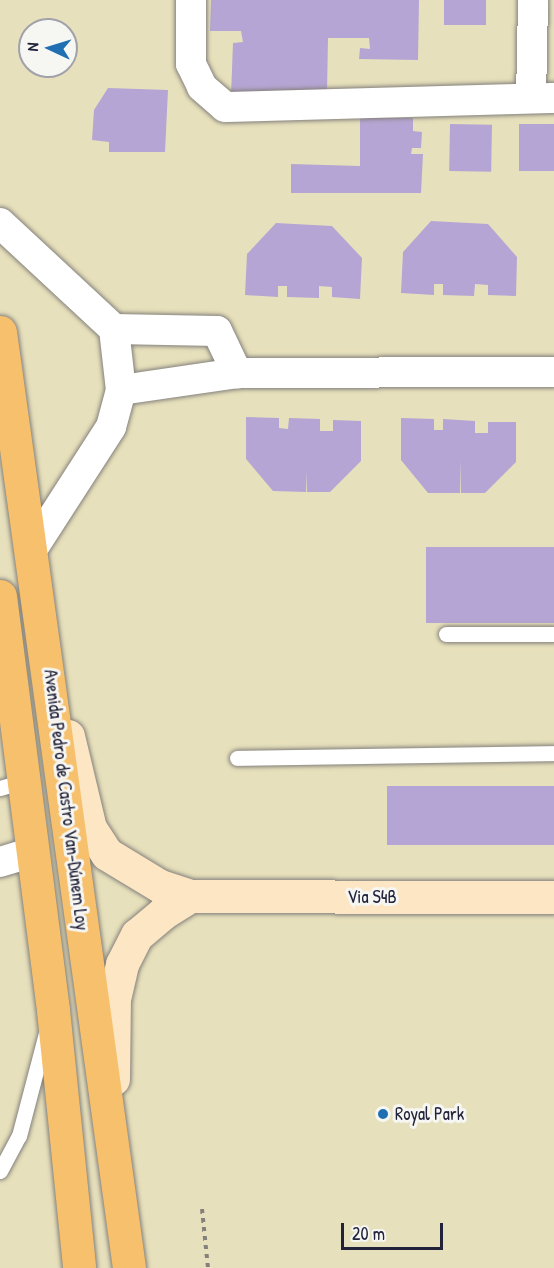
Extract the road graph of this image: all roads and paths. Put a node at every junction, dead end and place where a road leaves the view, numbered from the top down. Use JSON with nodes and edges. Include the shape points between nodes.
{"nodes":[{"id":1,"x":191,"y":0,"type":"edge"},
{"id":2,"x":533,"y":0,"type":"edge"},
{"id":3,"x":542,"y":98,"type":"edge"},
{"id":4,"x":0,"y":223,"type":"edge"},
{"id":5,"x":114,"y":329,"type":"junction"},
{"id":6,"x":0,"y":332,"type":"edge"},
{"id":7,"x":554,"y":372,"type":"edge"},
{"id":8,"x":237,"y":374,"type":"junction"},
{"id":9,"x":122,"y":390,"type":"junction"},
{"id":10,"x":33,"y":548,"type":"junction"},
{"id":11,"x":0,"y":596,"type":"edge"},
{"id":12,"x":554,"y":633,"type":"edge"},
{"id":13,"x":446,"y":634,"type":"dead end"},
{"id":14,"x":48,"y":656,"type":"junction"},
{"id":15,"x":554,"y":753,"type":"edge"},
{"id":16,"x":237,"y":758,"type":"dead end"},
{"id":17,"x":12,"y":784,"type":"edge"},
{"id":18,"x":33,"y":852,"type":"junction"},
{"id":19,"x":0,"y":862,"type":"edge"},
{"id":20,"x":190,"y":896,"type":"junction"},
{"id":21,"x":554,"y":897,"type":"edge"},
{"id":22,"x":53,"y":1010,"type":"junction"},
{"id":23,"x":113,"y":1136,"type":"junction"},
{"id":24,"x":0,"y":1171,"type":"edge"},
{"id":25,"x":202,"y":1209,"type":"dead end"},
{"id":26,"x":79,"y":1268,"type":"edge"},
{"id":27,"x":129,"y":1268,"type":"edge"},
{"id":28,"x":208,"y":1268,"type":"edge"}],
"edges":[{"from":1,"to":3,"type":"street","via":[[192,64],[202,87],[225,107]]},
{"from":2,"to":3,"type":"street"},
{"from":4,"to":5,"type":"street"},
{"from":5,"to":8,"type":"street","via":[[217,331]]},
{"from":5,"to":9,"type":"street"},
{"from":6,"to":10,"type":"highway","name":"Avenida Pedro de Castro Van-Dúnem Loy"},
{"from":7,"to":8,"type":"street"},
{"from":8,"to":9,"type":"street"},
{"from":9,"to":10,"type":"street","via":[[111,427]]},
{"from":10,"to":14,"type":"highway","name":"Avenida Pedro de Castro Van-Dúnem Loy"},
{"from":11,"to":17,"type":"highway"},
{"from":12,"to":13,"type":"lane"},
{"from":14,"to":20,"type":"street","via":[[90,828],[107,854],[123,866],[160,886]]},
{"from":14,"to":23,"type":"highway","name":"Avenida Pedro de Castro Van-Dúnem Loy","via":[[69,842]]},
{"from":15,"to":16,"type":"lane"},
{"from":17,"to":18,"type":"highway"},
{"from":18,"to":19,"type":"street"},
{"from":18,"to":22,"type":"highway"},
{"from":20,"to":21,"type":"street","name":"Via S4B"},
{"from":20,"to":23,"type":"street","via":[[137,935],[122,964],[114,999]]},
{"from":22,"to":24,"type":"lane","via":[[19,1136]]},
{"from":22,"to":26,"type":"highway"},
{"from":23,"to":27,"type":"highway","name":"Avenida Pedro de Castro Van-Dúnem Loy"},
{"from":25,"to":28,"type":"path"}]}
